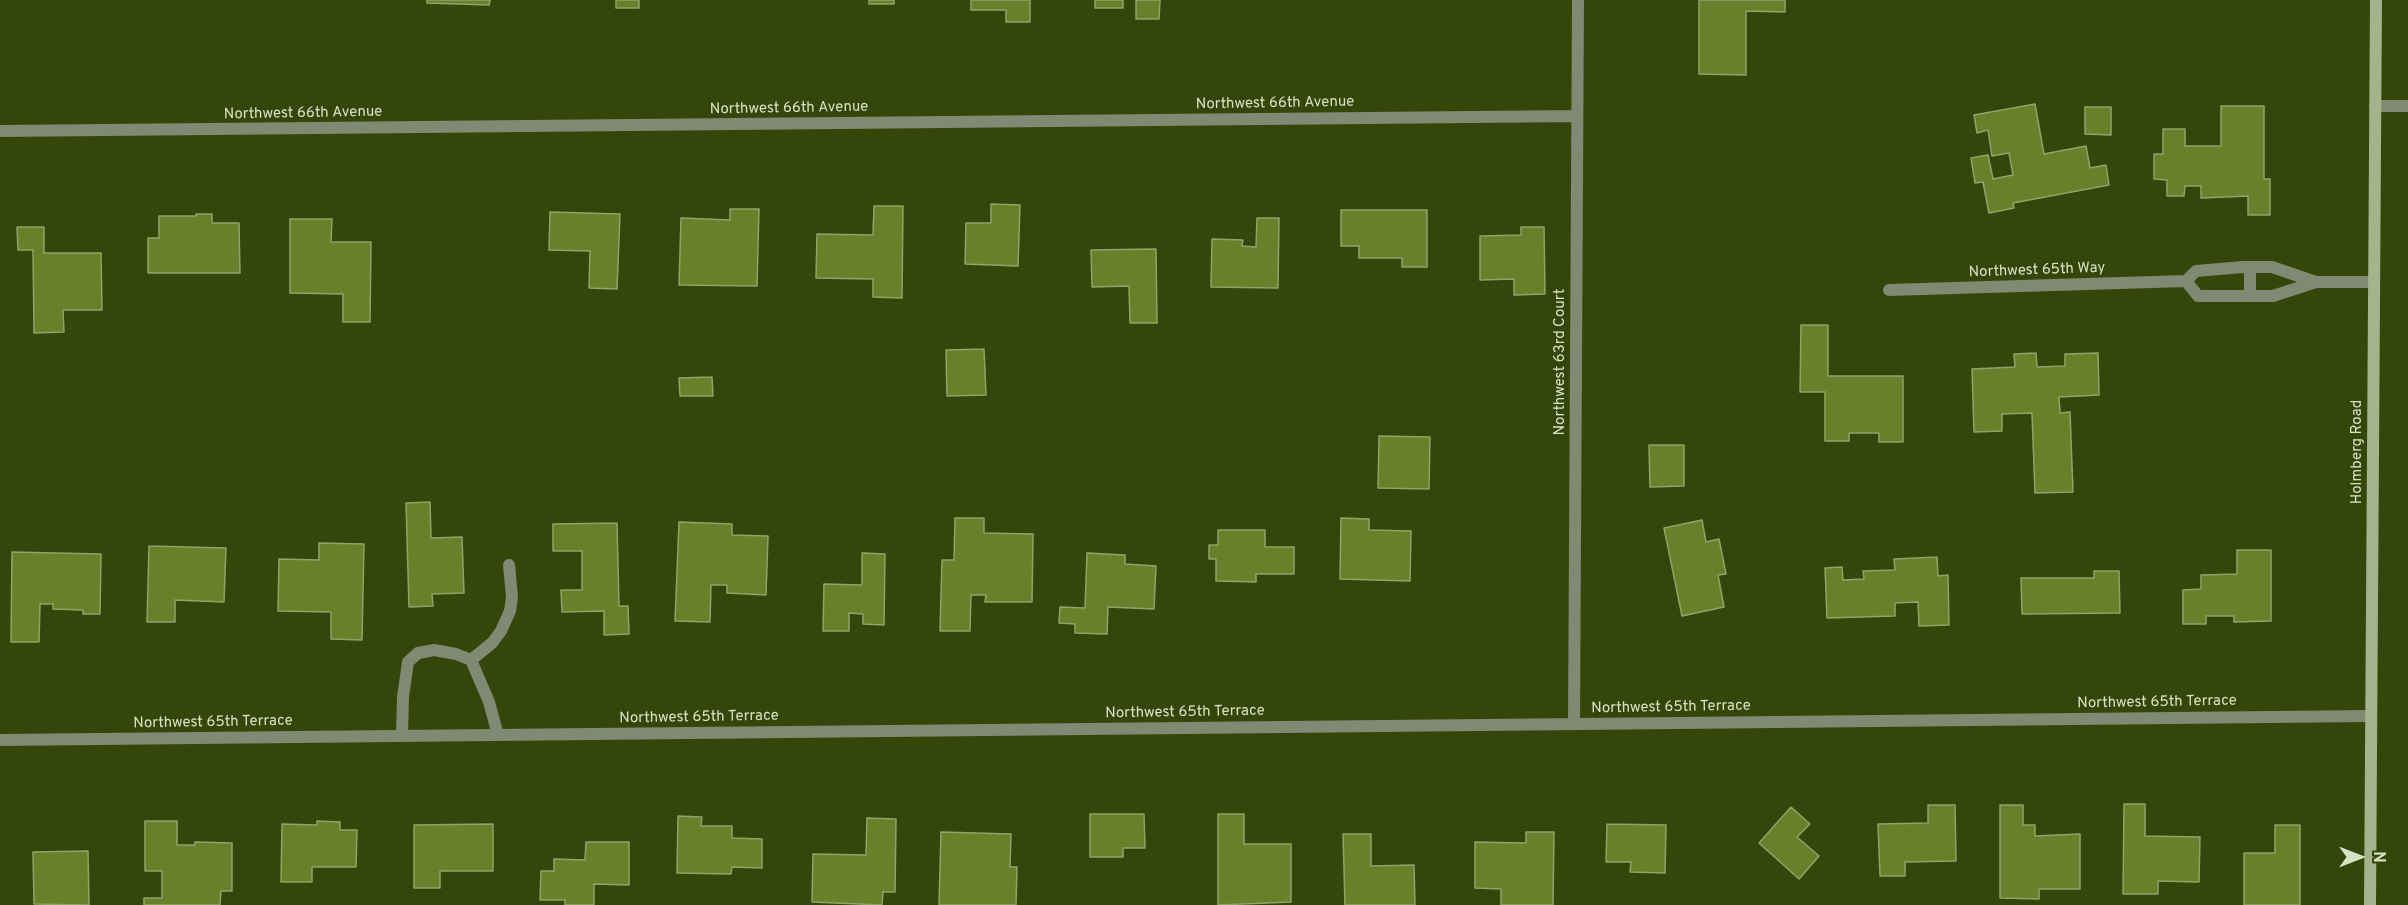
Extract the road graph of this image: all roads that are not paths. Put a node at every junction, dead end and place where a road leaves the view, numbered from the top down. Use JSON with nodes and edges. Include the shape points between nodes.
{"nodes":[{"id":1,"x":1578,"y":0,"type":"edge"},
{"id":2,"x":2376,"y":0,"type":"edge"},
{"id":3,"x":2375,"y":106,"type":"junction"},
{"id":4,"x":2408,"y":106,"type":"edge"},
{"id":5,"x":1577,"y":116,"type":"junction"},
{"id":6,"x":0,"y":131,"type":"edge"},
{"id":7,"x":2250,"y":267,"type":"junction"},
{"id":8,"x":2187,"y":281,"type":"junction"},
{"id":9,"x":2316,"y":282,"type":"junction"},
{"id":10,"x":2374,"y":282,"type":"junction"},
{"id":11,"x":1889,"y":290,"type":"dead end"},
{"id":12,"x":2250,"y":296,"type":"junction"},
{"id":13,"x":509,"y":565,"type":"dead end"},
{"id":14,"x":471,"y":660,"type":"junction"},
{"id":15,"x":2370,"y":716,"type":"junction"},
{"id":16,"x":1574,"y":723,"type":"junction"},
{"id":17,"x":498,"y":735,"type":"junction"},
{"id":18,"x":402,"y":736,"type":"junction"},
{"id":19,"x":0,"y":740,"type":"edge"},
{"id":20,"x":2370,"y":905,"type":"edge"}],
"edges":[{"from":1,"to":5,"type":"street","name":"Northwest 63rd Court"},
{"from":2,"to":3,"type":"street","name":"Holmberg Road"},
{"from":3,"to":4,"type":"street"},
{"from":3,"to":10,"type":"street","name":"Holmberg Road"},
{"from":5,"to":6,"type":"street","name":"Northwest 66th Avenue"},
{"from":5,"to":16,"type":"street","name":"Northwest 63rd Court"},
{"from":7,"to":8,"type":"street","name":"Northwest 65th Way","via":[[2196,271]]},
{"from":7,"to":9,"type":"street","name":"Northwest 65th Way","via":[[2272,267]]},
{"from":7,"to":12,"type":"street"},
{"from":8,"to":11,"type":"street","name":"Northwest 65th Way"},
{"from":8,"to":12,"type":"street","name":"Northwest 65th Way","via":[[2198,296]]},
{"from":9,"to":10,"type":"street","name":"Northwest 65th Way"},
{"from":9,"to":12,"type":"street","name":"Northwest 65th Way","via":[[2273,296]]},
{"from":10,"to":15,"type":"street","name":"Holmberg Road"},
{"from":13,"to":14,"type":"street","via":[[510,611],[492,643]]},
{"from":14,"to":17,"type":"street"},
{"from":14,"to":18,"type":"street","via":[[435,650],[418,653],[408,662]]},
{"from":15,"to":16,"type":"street","name":"Northwest 65th Terrace"},
{"from":15,"to":20,"type":"street","name":"Holmberg Road"},
{"from":16,"to":17,"type":"street","name":"Northwest 65th Terrace"},
{"from":17,"to":18,"type":"street","name":"Northwest 65th Terrace"},
{"from":18,"to":19,"type":"street","name":"Northwest 65th Terrace"}]}
